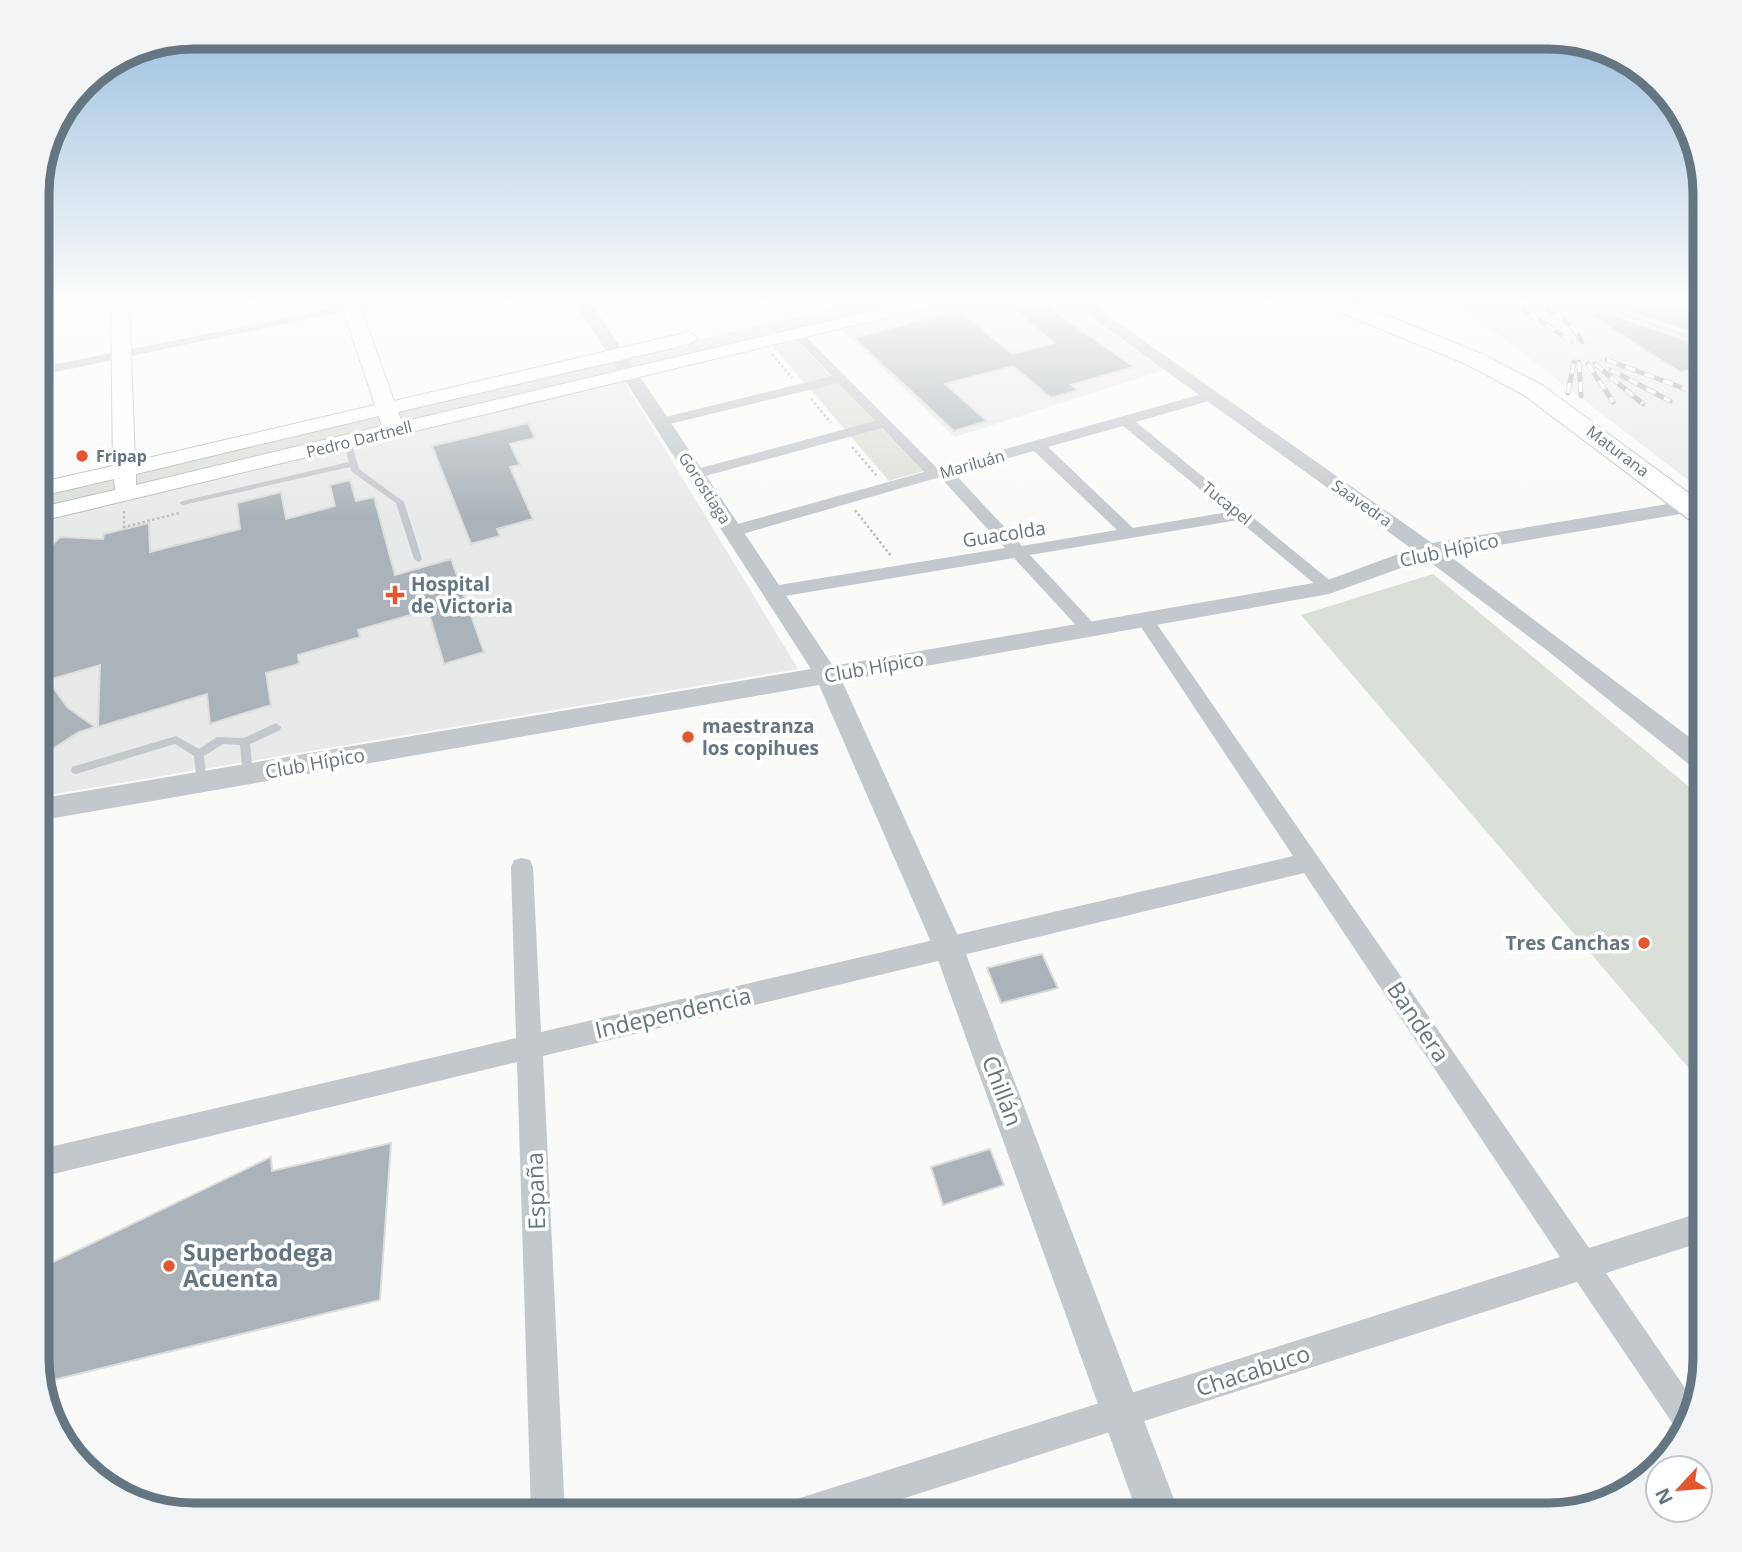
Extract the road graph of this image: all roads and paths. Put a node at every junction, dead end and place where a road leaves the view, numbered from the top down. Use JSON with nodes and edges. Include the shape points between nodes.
{"nodes":[{"id":1,"x":122,"y":375,"type":"edge"},
{"id":2,"x":375,"y":375,"type":"edge"},
{"id":3,"x":531,"y":375,"type":"edge"},
{"id":4,"x":625,"y":375,"type":"edge"},
{"id":5,"x":632,"y":375,"type":"edge"},
{"id":6,"x":790,"y":375,"type":"edge"},
{"id":7,"x":839,"y":375,"type":"edge"},
{"id":8,"x":1182,"y":375,"type":"edge"},
{"id":9,"x":1505,"y":375,"type":"edge"},
{"id":10,"x":841,"y":378,"type":"junction"},
{"id":11,"x":801,"y":388,"type":"junction"},
{"id":12,"x":1211,"y":396,"type":"junction"},
{"id":13,"x":387,"y":409,"type":"junction"},
{"id":14,"x":1125,"y":420,"type":"junction"},
{"id":15,"x":662,"y":422,"type":"junction"},
{"id":16,"x":885,"y":423,"type":"junction"},
{"id":17,"x":394,"y":430,"type":"junction"},
{"id":18,"x":841,"y":435,"type":"junction"},
{"id":19,"x":346,"y":442,"type":"junction"},
{"id":20,"x":1037,"y":445,"type":"junction"},
{"id":21,"x":352,"y":464,"type":"junction"},
{"id":22,"x":125,"y":470,"type":"junction"},
{"id":23,"x":939,"y":473,"type":"junction"},
{"id":24,"x":696,"y":474,"type":"junction"},
{"id":25,"x":49,"y":487,"type":"edge"},
{"id":26,"x":887,"y":488,"type":"junction"},
{"id":27,"x":125,"y":495,"type":"junction"},
{"id":28,"x":846,"y":499,"type":"junction"},
{"id":29,"x":183,"y":503,"type":"joint"},
{"id":30,"x":1693,"y":503,"type":"edge"},
{"id":31,"x":1693,"y":510,"type":"edge"},
{"id":32,"x":49,"y":512,"type":"edge"},
{"id":33,"x":1241,"y":514,"type":"junction"},
{"id":34,"x":124,"y":527,"type":"dead end"},
{"id":35,"x":733,"y":531,"type":"junction"},
{"id":36,"x":1130,"y":534,"type":"junction"},
{"id":37,"x":1429,"y":550,"type":"junction"},
{"id":38,"x":1021,"y":553,"type":"junction"},
{"id":39,"x":418,"y":559,"type":"dead end"},
{"id":40,"x":903,"y":571,"type":"junction"},
{"id":41,"x":1329,"y":587,"type":"junction"},
{"id":42,"x":773,"y":592,"type":"junction"},
{"id":43,"x":1146,"y":621,"type":"junction"},
{"id":44,"x":1090,"y":630,"type":"junction"},
{"id":45,"x":827,"y":675,"type":"junction"},
{"id":46,"x":276,"y":727,"type":"dead end"},
{"id":47,"x":245,"y":742,"type":"junction"},
{"id":48,"x":1693,"y":753,"type":"edge"},
{"id":49,"x":200,"y":754,"type":"junction"},
{"id":50,"x":76,"y":770,"type":"dead end"},
{"id":51,"x":248,"y":775,"type":"junction"},
{"id":52,"x":202,"y":783,"type":"junction"},
{"id":53,"x":49,"y":808,"type":"edge"},
{"id":54,"x":1310,"y":862,"type":"junction"},
{"id":55,"x":522,"y":867,"type":"dead end"},
{"id":56,"x":949,"y":949,"type":"junction"},
{"id":57,"x":530,"y":1046,"type":"junction"},
{"id":58,"x":49,"y":1161,"type":"edge"},
{"id":59,"x":1693,"y":1230,"type":"edge"},
{"id":60,"x":1583,"y":1265,"type":"junction"},
{"id":61,"x":1682,"y":1412,"type":"edge"},
{"id":62,"x":1123,"y":1413,"type":"junction"},
{"id":63,"x":548,"y":1503,"type":"edge"},
{"id":64,"x":859,"y":1503,"type":"edge"},
{"id":65,"x":1155,"y":1503,"type":"edge"}],
"edges":[{"from":1,"to":22,"type":"main road"},
{"from":2,"to":13,"type":"main road"},
{"from":3,"to":13,"type":"main road","name":"Pedro Dartnell"},
{"from":4,"to":17,"type":"main road","name":"Pedro Dartnell"},
{"from":5,"to":15,"type":"street","name":"Gorostiaga"},
{"from":6,"to":11,"type":"path"},
{"from":7,"to":10,"type":"street"},
{"from":8,"to":12,"type":"street","name":"Saavedra"},
{"from":9,"to":30,"type":"highway","name":"Maturana","via":[[1533,390]]},
{"from":10,"to":11,"type":"street"},
{"from":10,"to":16,"type":"street"},
{"from":11,"to":15,"type":"street"},
{"from":11,"to":18,"type":"path"},
{"from":12,"to":14,"type":"street","name":"Mariluán"},
{"from":12,"to":37,"type":"street","name":"Saavedra"},
{"from":13,"to":17,"type":"main road"},
{"from":13,"to":22,"type":"main road","name":"Pedro Dartnell"},
{"from":14,"to":20,"type":"street","name":"Mariluán"},
{"from":14,"to":33,"type":"street","name":"Tucapel"},
{"from":15,"to":24,"type":"street","name":"Gorostiaga"},
{"from":16,"to":18,"type":"street"},
{"from":16,"to":23,"type":"street"},
{"from":17,"to":19,"type":"main road","name":"Pedro Dartnell"},
{"from":18,"to":24,"type":"street"},
{"from":18,"to":26,"type":"path"},
{"from":19,"to":21,"type":"lane"},
{"from":19,"to":27,"type":"main road","name":"Pedro Dartnell"},
{"from":20,"to":23,"type":"street","name":"Mariluán"},
{"from":20,"to":36,"type":"street"},
{"from":21,"to":29,"type":"lane"},
{"from":21,"to":39,"type":"lane","via":[[400,502]]},
{"from":22,"to":25,"type":"main road","name":"Pedro Dartnell"},
{"from":22,"to":27,"type":"main road"},
{"from":23,"to":26,"type":"street","name":"Mariluán"},
{"from":23,"to":38,"type":"street"},
{"from":24,"to":35,"type":"street","name":"Gorostiaga"},
{"from":26,"to":28,"type":"street","name":"Mariluán"},
{"from":27,"to":32,"type":"main road","name":"Pedro Dartnell"},
{"from":28,"to":35,"type":"street","name":"Mariluán"},
{"from":28,"to":40,"type":"path"},
{"from":29,"to":34,"type":"path","via":[[184,512]]},
{"from":31,"to":37,"type":"street","name":"Club Hípico"},
{"from":33,"to":36,"type":"street","name":"Guacolda"},
{"from":33,"to":41,"type":"street","name":"Tucapel"},
{"from":35,"to":42,"type":"street","name":"Gorostiaga"},
{"from":36,"to":38,"type":"street","name":"Guacolda"},
{"from":37,"to":41,"type":"street","name":"Club Hípico"},
{"from":37,"to":48,"type":"street","name":"Saavedra"},
{"from":38,"to":40,"type":"street","name":"Guacolda"},
{"from":38,"to":44,"type":"street"},
{"from":40,"to":42,"type":"street","name":"Guacolda"},
{"from":41,"to":43,"type":"street","name":"Club Hípico"},
{"from":42,"to":45,"type":"street","name":"Gorostiaga"},
{"from":43,"to":44,"type":"street","name":"Club Hípico"},
{"from":43,"to":54,"type":"street","name":"Bandera"},
{"from":44,"to":45,"type":"street","name":"Club Hípico"},
{"from":45,"to":51,"type":"street","name":"Club Hípico"},
{"from":45,"to":56,"type":"street","name":"Chillán"},
{"from":46,"to":47,"type":"lane"},
{"from":47,"to":49,"type":"lane","via":[[221,740]]},
{"from":47,"to":51,"type":"lane"},
{"from":49,"to":50,"type":"lane","via":[[176,740]]},
{"from":49,"to":52,"type":"lane"},
{"from":51,"to":52,"type":"street","name":"Club Hípico"},
{"from":52,"to":53,"type":"street","name":"Club Hípico"},
{"from":54,"to":56,"type":"street","name":"Independencia"},
{"from":54,"to":60,"type":"street","name":"Bandera"},
{"from":55,"to":57,"type":"street","name":"España"},
{"from":56,"to":57,"type":"street","name":"Independencia"},
{"from":56,"to":62,"type":"street","name":"Chillán"},
{"from":57,"to":58,"type":"street","name":"Independencia"},
{"from":57,"to":63,"type":"street","name":"España"},
{"from":59,"to":60,"type":"street","name":"Chacabuco"},
{"from":60,"to":61,"type":"street","name":"Bandera"},
{"from":60,"to":62,"type":"street","name":"Chacabuco"},
{"from":62,"to":64,"type":"street","name":"Chacabuco"},
{"from":62,"to":65,"type":"street","name":"Chillán"}]}
